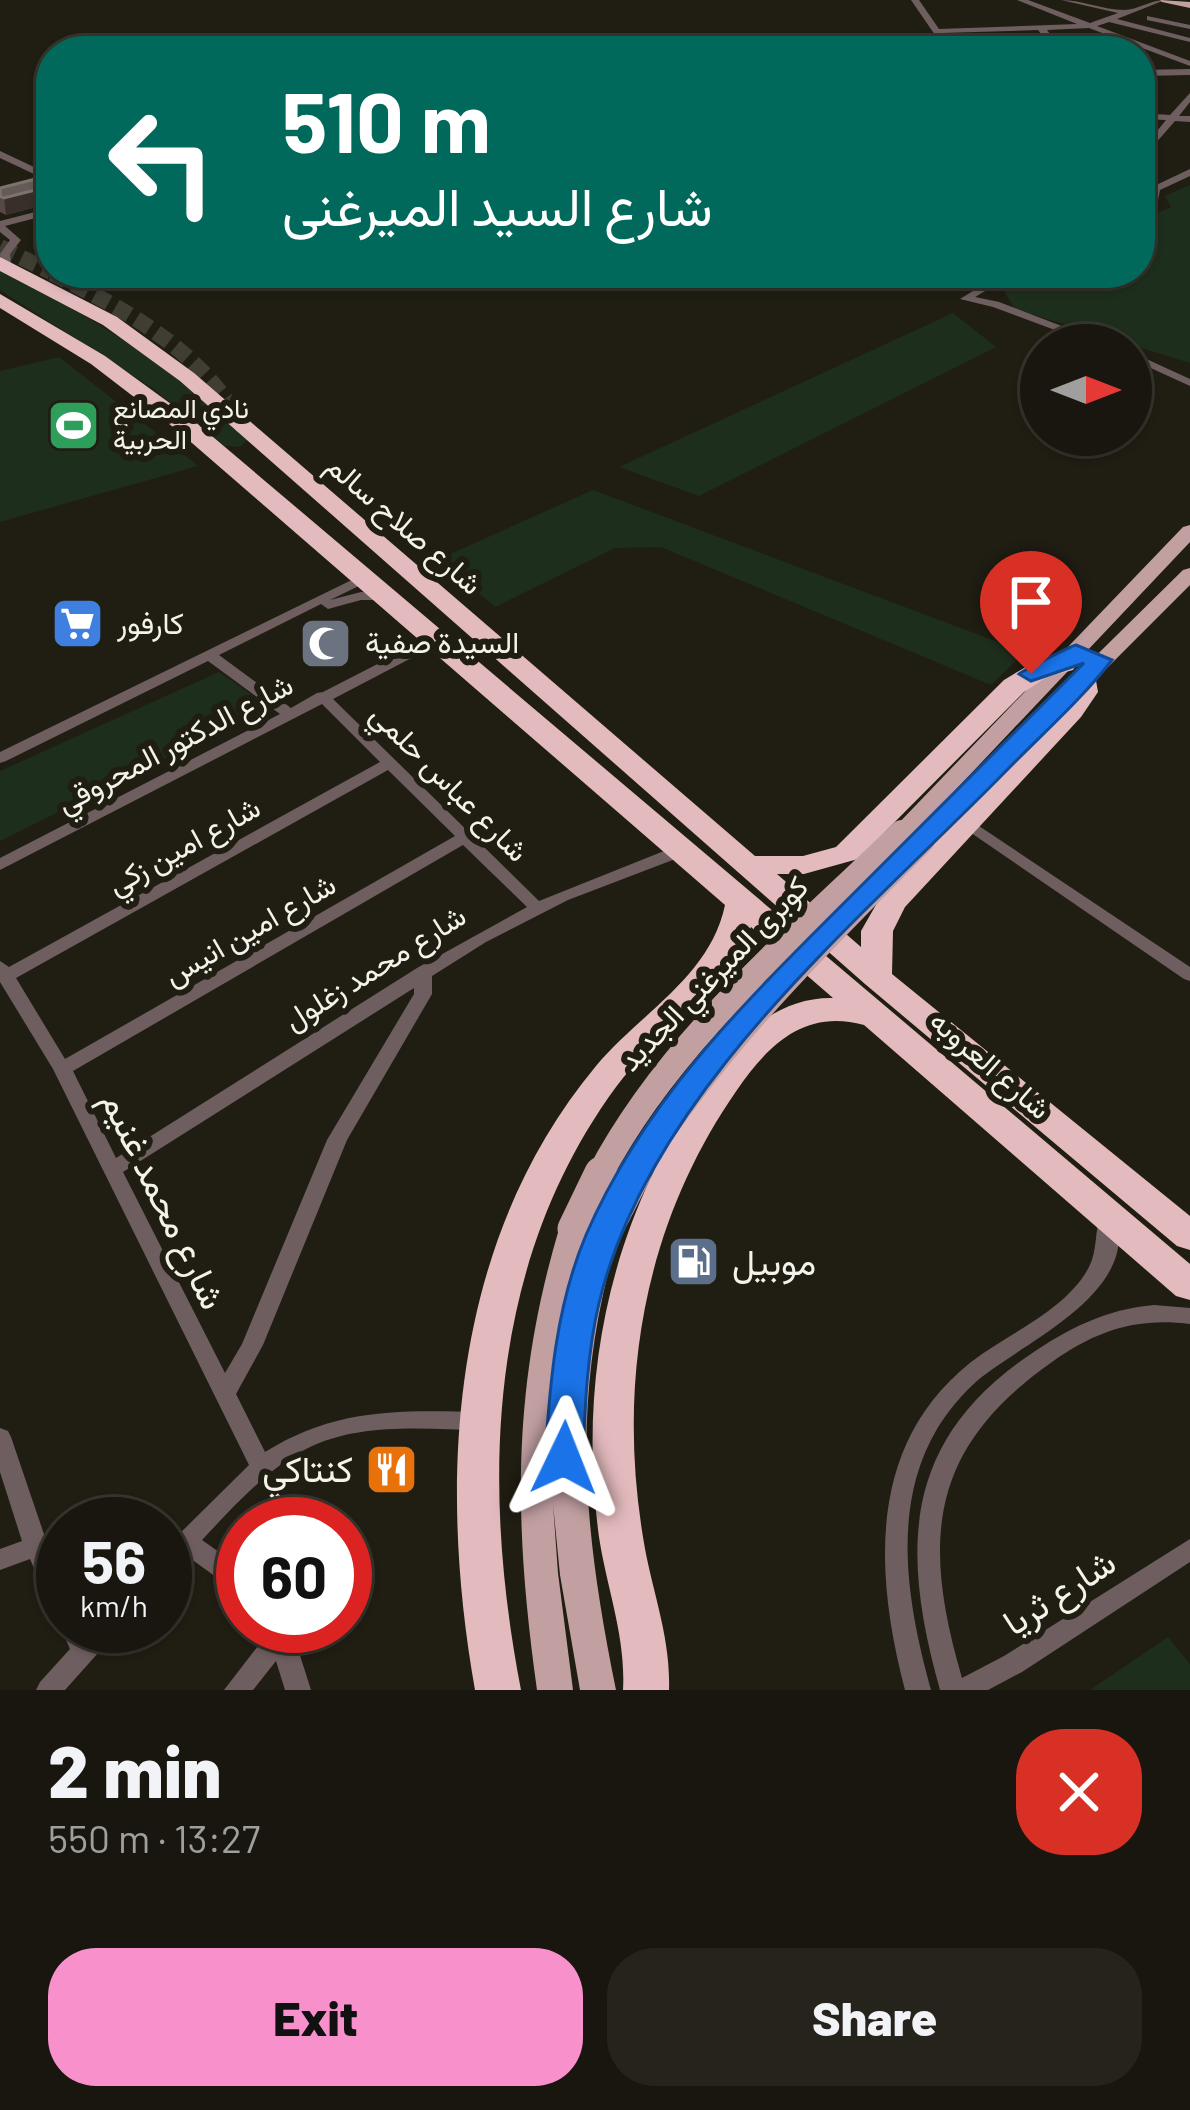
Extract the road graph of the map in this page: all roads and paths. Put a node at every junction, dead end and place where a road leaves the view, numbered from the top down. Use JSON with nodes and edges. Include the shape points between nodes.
{"nodes":[{"id":1,"x":915,"y":0,"type":"edge"},
{"id":2,"x":1065,"y":0,"type":"edge"},
{"id":3,"x":1163,"y":0,"type":"edge"},
{"id":4,"x":1026,"y":1,"type":"edge"},
{"id":5,"x":1190,"y":5,"type":"edge"},
{"id":6,"x":1128,"y":13,"type":"junction"},
{"id":7,"x":1112,"y":20,"type":"junction"},
{"id":8,"x":1090,"y":26,"type":"junction"},
{"id":9,"x":1190,"y":27,"type":"edge"},
{"id":10,"x":1041,"y":28,"type":"junction"},
{"id":11,"x":936,"y":31,"type":"junction"},
{"id":12,"x":940,"y":36,"type":"edge"},
{"id":13,"x":1048,"y":36,"type":"edge"},
{"id":14,"x":1114,"y":36,"type":"edge"},
{"id":15,"x":1190,"y":40,"type":"edge"},
{"id":16,"x":1155,"y":53,"type":"edge"},
{"id":17,"x":1190,"y":68,"type":"edge"},
{"id":18,"x":1155,"y":72,"type":"edge"},
{"id":19,"x":1190,"y":96,"type":"edge"},
{"id":20,"x":1155,"y":116,"type":"edge"},
{"id":21,"x":1173,"y":116,"type":"junction"},
{"id":22,"x":1190,"y":119,"type":"edge"},
{"id":23,"x":1155,"y":139,"type":"edge"},
{"id":24,"x":0,"y":154,"type":"edge"},
{"id":25,"x":21,"y":164,"type":"junction"},
{"id":26,"x":0,"y":170,"type":"edge"},
{"id":27,"x":36,"y":171,"type":"edge"},
{"id":28,"x":1190,"y":172,"type":"edge"},
{"id":29,"x":1155,"y":189,"type":"edge"},
{"id":30,"x":36,"y":215,"type":"edge"},
{"id":31,"x":0,"y":225,"type":"edge"},
{"id":32,"x":3,"y":265,"type":"edge"},
{"id":33,"x":36,"y":283,"type":"edge"},
{"id":34,"x":45,"y":288,"type":"edge"},
{"id":35,"x":985,"y":288,"type":"edge"},
{"id":36,"x":996,"y":288,"type":"edge"},
{"id":37,"x":989,"y":298,"type":"junction"},
{"id":38,"x":0,"y":299,"type":"edge"},
{"id":39,"x":1053,"y":324,"type":"edge"},
{"id":40,"x":1152,"y":363,"type":"edge"},
{"id":41,"x":1155,"y":364,"type":"junction"},
{"id":42,"x":1190,"y":370,"type":"edge"},
{"id":43,"x":1190,"y":383,"type":"edge"},
{"id":44,"x":267,"y":449,"type":"junction"},
{"id":45,"x":227,"y":460,"type":"junction"},
{"id":46,"x":1190,"y":531,"type":"edge"},
{"id":47,"x":1190,"y":574,"type":"edge"},
{"id":48,"x":364,"y":578,"type":"junction"},
{"id":49,"x":388,"y":597,"type":"junction"},
{"id":50,"x":440,"y":638,"type":"junction"},
{"id":51,"x":213,"y":653,"type":"junction"},
{"id":52,"x":1081,"y":663,"type":"junction"},
{"id":53,"x":322,"y":696,"type":"junction"},
{"id":54,"x":289,"y":714,"type":"junction"},
{"id":55,"x":0,"y":758,"type":"edge"},
{"id":56,"x":389,"y":763,"type":"junction"},
{"id":57,"x":967,"y":824,"type":"junction"},
{"id":58,"x":465,"y":837,"type":"junction"},
{"id":59,"x":855,"y":845,"type":"junction"},
{"id":60,"x":686,"y":849,"type":"junction"},
{"id":61,"x":0,"y":865,"type":"edge"},
{"id":62,"x":918,"y":876,"type":"junction"},
{"id":63,"x":744,"y":882,"type":"junction"},
{"id":64,"x":537,"y":908,"type":"junction"},
{"id":65,"x":1187,"y":969,"type":"edge"},
{"id":66,"x":3,"y":971,"type":"edge"},
{"id":67,"x":424,"y":972,"type":"junction"},
{"id":68,"x":875,"y":977,"type":"junction"},
{"id":69,"x":697,"y":984,"type":"junction"},
{"id":70,"x":885,"y":1022,"type":"junction"},
{"id":71,"x":772,"y":1025,"type":"junction"},
{"id":72,"x":62,"y":1069,"type":"junction"},
{"id":73,"x":113,"y":1169,"type":"junction"},
{"id":74,"x":1107,"y":1213,"type":"junction"},
{"id":75,"x":1190,"y":1236,"type":"edge"},
{"id":76,"x":1190,"y":1286,"type":"edge"},
{"id":77,"x":1190,"y":1316,"type":"edge"},
{"id":78,"x":224,"y":1394,"type":"junction"},
{"id":79,"x":481,"y":1421,"type":"junction"},
{"id":80,"x":0,"y":1437,"type":"edge"},
{"id":81,"x":261,"y":1466,"type":"junction"},
{"id":82,"x":192,"y":1536,"type":"edge"},
{"id":83,"x":36,"y":1546,"type":"joint"},
{"id":84,"x":1190,"y":1549,"type":"edge"},
{"id":85,"x":0,"y":1559,"type":"edge"},
{"id":86,"x":70,"y":1653,"type":"edge"},
{"id":87,"x":263,"y":1653,"type":"edge"},
{"id":88,"x":286,"y":1653,"type":"edge"},
{"id":89,"x":1001,"y":1683,"type":"edge"},
{"id":90,"x":650,"y":1685,"type":"edge"},
{"id":91,"x":49,"y":1690,"type":"edge"},
{"id":92,"x":237,"y":1690,"type":"edge"},
{"id":93,"x":298,"y":1690,"type":"edge"},
{"id":94,"x":498,"y":1690,"type":"edge"},
{"id":95,"x":556,"y":1690,"type":"edge"},
{"id":96,"x":598,"y":1690,"type":"edge"},
{"id":97,"x":919,"y":1690,"type":"edge"},
{"id":98,"x":953,"y":1690,"type":"edge"},
{"id":99,"x":964,"y":1690,"type":"edge"}],
"edges":[{"from":1,"to":11,"type":"street"},
{"from":2,"to":6,"type":"street"},
{"from":3,"to":5,"type":"main road"},
{"from":3,"to":6,"type":"street"},
{"from":4,"to":8,"type":"street"},
{"from":6,"to":7,"type":"street"},
{"from":6,"to":9,"type":"street"},
{"from":7,"to":8,"type":"street"},
{"from":7,"to":15,"type":"street"},
{"from":8,"to":10,"type":"street"},
{"from":8,"to":14,"type":"street"},
{"from":10,"to":11,"type":"street"},
{"from":10,"to":13,"type":"street"},
{"from":11,"to":12,"type":"street"},
{"from":16,"to":17,"type":"street"},
{"from":17,"to":18,"type":"street"},
{"from":19,"to":21,"type":"street"},
{"from":20,"to":21,"type":"street"},
{"from":21,"to":22,"type":"street"},
{"from":21,"to":23,"type":"street"},
{"from":24,"to":25,"type":"street"},
{"from":25,"to":26,"type":"street"},
{"from":25,"to":27,"type":"street"},
{"from":28,"to":29,"type":"street"},
{"from":30,"to":31,"type":"street"},
{"from":31,"to":32,"type":"street","via":[[16,240]]},
{"from":32,"to":33,"type":"highway","name":"شارع صلاح سالم"},
{"from":34,"to":44,"type":"highway","name":"شارع صلاح سالم","via":[[142,342]]},
{"from":35,"to":37,"type":"street","via":[[970,297]]},
{"from":36,"to":37,"type":"street"},
{"from":37,"to":39,"type":"street"},
{"from":38,"to":45,"type":"highway","name":"شارع صلاح سالم","via":[[116,373]]},
{"from":40,"to":41,"type":"street"},
{"from":41,"to":42,"type":"street"},
{"from":41,"to":43,"type":"street"},
{"from":44,"to":45,"type":"highway"},
{"from":44,"to":63,"type":"highway","name":"شارع صلاح سالم"},
{"from":45,"to":48,"type":"highway","name":"شارع صلاح سالم"},
{"from":46,"to":52,"type":"main road"},
{"from":47,"to":52,"type":"main road"},
{"from":48,"to":49,"type":"highway","name":"شارع صلاح سالم"},
{"from":48,"to":51,"type":"street"},
{"from":49,"to":50,"type":"highway","name":"شارع صلاح سالم"},
{"from":49,"to":51,"type":"street","via":[[342,600]]},
{"from":50,"to":53,"type":"street","name":"شارع الدكتور المحروقي"},
{"from":50,"to":60,"type":"highway","name":"شارع صلاح سالم"},
{"from":51,"to":54,"type":"street"},
{"from":51,"to":55,"type":"street"},
{"from":52,"to":57,"type":"highway","via":[[1084,692],[1071,711]]},
{"from":52,"to":59,"type":"highway","via":[[1021,680]]},
{"from":52,"to":95,"type":"main road","name":"كوبرى الميرغني الجديد","bridge":true,"via":[[668,1068],[587,1196],[555,1284],[534,1424],[538,1549]]},
{"from":52,"to":96,"type":"main road","name":"كوبرى الميرغني الجديد","bridge":true,"via":[[723,1042],[617,1204],[581,1303],[565,1416],[569,1520]]},
{"from":53,"to":54,"type":"street","name":"شارع الدكتور المحروقي"},
{"from":53,"to":56,"type":"street","name":"شارع عباس حلمي"},
{"from":54,"to":61,"type":"street","name":"شارع الدكتور المحروقي"},
{"from":56,"to":58,"type":"street","name":"شارع عباس حلمي"},
{"from":56,"to":66,"type":"street","name":"شارع امين زكي"},
{"from":57,"to":62,"type":"highway"},
{"from":57,"to":65,"type":"street"},
{"from":58,"to":64,"type":"street","name":"شارع عباس حلمي"},
{"from":58,"to":72,"type":"street","name":"شارع امين انيس"},
{"from":59,"to":62,"type":"highway","via":[[880,866]]},
{"from":59,"to":63,"type":"highway","via":[[833,859]]},
{"from":60,"to":63,"type":"highway","name":"شارع صلاح سالم"},
{"from":60,"to":64,"type":"street","name":"شارع محمد زغلول"},
{"from":62,"to":68,"type":"highway","via":[[877,931]]},
{"from":63,"to":68,"type":"highway","name":"شارع العروبه"},
{"from":63,"to":69,"type":"highway","via":[[728,947]]},
{"from":63,"to":70,"type":"highway","name":"شارع العروبه"},
{"from":64,"to":67,"type":"street","name":"شارع محمد زغلول"},
{"from":66,"to":72,"type":"street","name":"شارع محمد غنيم"},
{"from":67,"to":73,"type":"street","name":"شارع محمد زغلول"},
{"from":67,"to":78,"type":"street","via":[[423,994],[337,1140]]},
{"from":68,"to":75,"type":"highway","name":"شارع العروبه"},
{"from":69,"to":71,"type":"highway","via":[[728,980],[758,990],[774,1010]]},
{"from":69,"to":79,"type":"highway","via":[[602,1081],[545,1171],[504,1275]]},
{"from":70,"to":71,"type":"highway","via":[[817,1009]]},
{"from":70,"to":74,"type":"highway","name":"شارع العروبه"},
{"from":71,"to":90,"type":"highway","via":[[669,1168],[634,1255],[620,1320],[611,1408],[616,1499]]},
{"from":72,"to":73,"type":"street","name":"شارع محمد غنيم"},
{"from":73,"to":78,"type":"street","name":"شارع محمد غنيم"},
{"from":74,"to":76,"type":"highway","name":"شارع العروبه"},
{"from":74,"to":97,"type":"street","via":[[1105,1261],[1086,1290],[974,1368],[914,1451],[895,1544]]},
{"from":77,"to":98,"type":"street","via":[[1143,1313],[1096,1323],[1010,1378],[957,1437],[934,1490],[926,1551]]},
{"from":78,"to":81,"type":"street","name":"شارع محمد غنيم"},
{"from":79,"to":81,"type":"street","via":[[360,1419],[290,1444]]},
{"from":79,"to":94,"type":"highway","via":[[479,1522]]},
{"from":80,"to":83,"type":"street"},
{"from":81,"to":82,"type":"street"},
{"from":83,"to":85,"type":"street"},
{"from":84,"to":89,"type":"street","name":"شارع ثريا"},
{"from":86,"to":91,"type":"street"},
{"from":87,"to":92,"type":"street"},
{"from":88,"to":93,"type":"street"},
{"from":89,"to":99,"type":"street","name":"شارع ثريا"}]}
